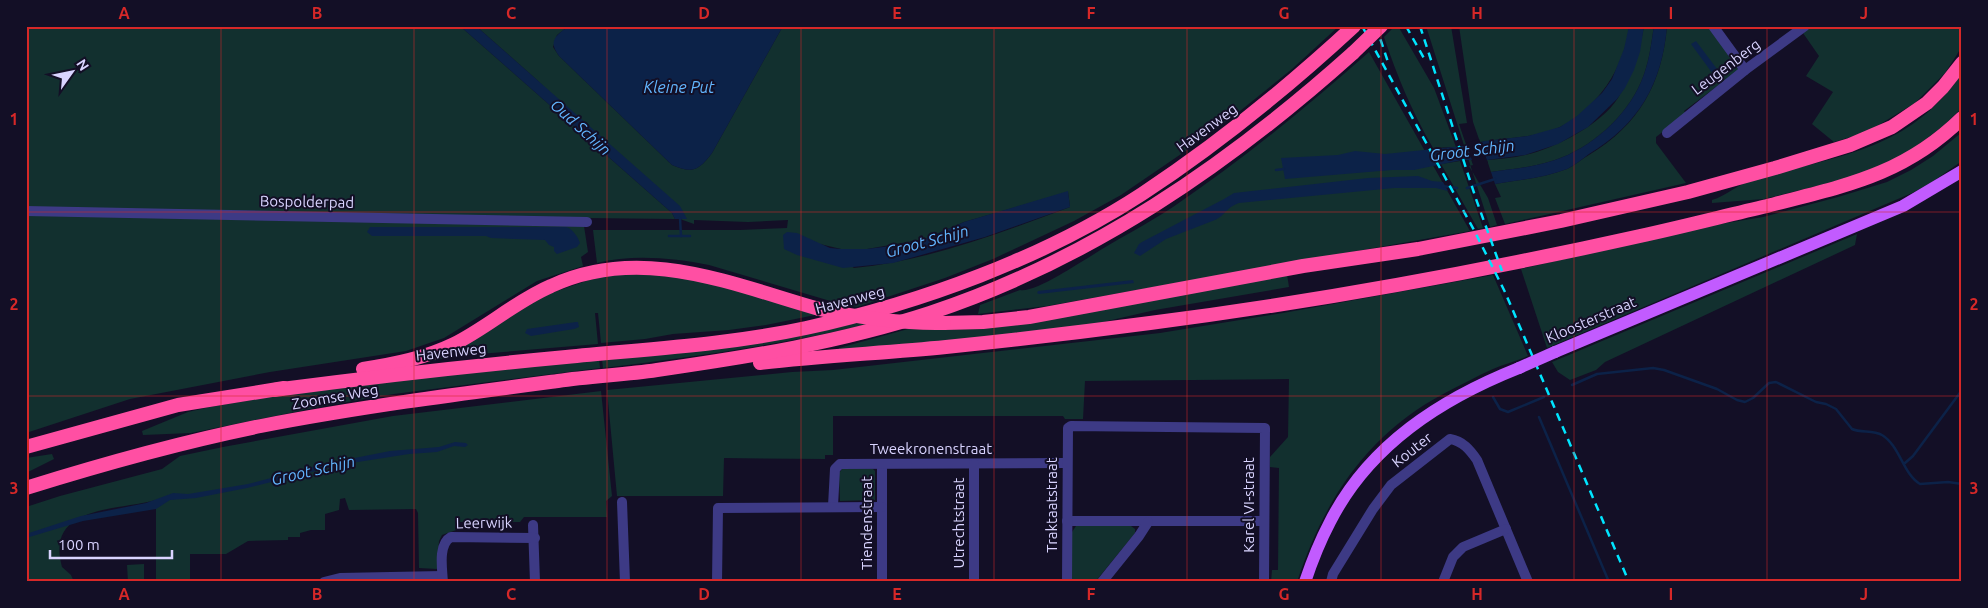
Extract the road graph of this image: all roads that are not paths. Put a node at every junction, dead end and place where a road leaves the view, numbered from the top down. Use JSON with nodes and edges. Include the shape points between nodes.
{"nodes":[{"id":1,"x":1354,"y":26,"type":"edge"},
{"id":2,"x":1381,"y":26,"type":"edge"},
{"id":3,"x":1713,"y":26,"type":"edge"},
{"id":4,"x":1805,"y":26,"type":"edge"},
{"id":5,"x":1962,"y":64,"type":"edge"},
{"id":6,"x":1745,"y":70,"type":"junction"},
{"id":7,"x":1962,"y":118,"type":"edge"},
{"id":8,"x":1667,"y":133,"type":"dead end"},
{"id":9,"x":1962,"y":171,"type":"edge"},
{"id":10,"x":26,"y":211,"type":"edge"},
{"id":11,"x":587,"y":222,"type":"dead end"},
{"id":12,"x":655,"y":371,"type":"junction"},
{"id":13,"x":274,"y":390,"type":"junction"},
{"id":14,"x":1265,"y":428,"type":"joint"},
{"id":15,"x":26,"y":448,"type":"edge"},
{"id":16,"x":1067,"y":463,"type":"junction"},
{"id":17,"x":882,"y":464,"type":"junction"},
{"id":18,"x":974,"y":464,"type":"junction"},
{"id":19,"x":26,"y":488,"type":"edge"},
{"id":20,"x":622,"y":502,"type":"dead end"},
{"id":21,"x":833,"y":506,"type":"junction"},
{"id":22,"x":882,"y":507,"type":"junction"},
{"id":23,"x":1067,"y":521,"type":"junction"},
{"id":24,"x":1264,"y":521,"type":"junction"},
{"id":25,"x":1148,"y":522,"type":"junction"},
{"id":26,"x":533,"y":525,"type":"dead end"},
{"id":27,"x":1506,"y":530,"type":"junction"},
{"id":28,"x":535,"y":538,"type":"junction"},
{"id":29,"x":442,"y":579,"type":"edge"},
{"id":30,"x":1333,"y":579,"type":"edge"},
{"id":31,"x":324,"y":582,"type":"edge"},
{"id":32,"x":535,"y":582,"type":"edge"},
{"id":33,"x":625,"y":582,"type":"edge"},
{"id":34,"x":718,"y":582,"type":"edge"},
{"id":35,"x":882,"y":582,"type":"edge"},
{"id":36,"x":974,"y":582,"type":"edge"},
{"id":37,"x":1067,"y":582,"type":"edge"},
{"id":38,"x":1102,"y":582,"type":"edge"},
{"id":39,"x":1264,"y":582,"type":"edge"},
{"id":40,"x":1305,"y":582,"type":"edge"},
{"id":41,"x":1443,"y":582,"type":"edge"},
{"id":42,"x":1528,"y":582,"type":"edge"}],
"edges":[{"from":1,"to":13,"type":"highway","name":"Havenweg","via":[[1298,78],[1240,124],[1140,195],[1044,247],[927,295],[880,310],[743,339],[455,367]]},
{"from":2,"to":12,"type":"highway","bridge":true,"via":[[1271,123],[1183,188],[1120,228],[1047,265],[935,311],[846,337]]},
{"from":3,"to":6,"type":"street"},
{"from":4,"to":6,"type":"street","name":"Leugenberg"},
{"from":5,"to":13,"type":"highway","bridge":true,"via":[[1926,103],[1907,118],[1873,136],[1688,192],[1418,249],[1303,266],[1029,317],[911,324],[819,309],[721,278],[623,268],[565,280],[544,289],[455,344],[420,358]]},
{"from":6,"to":8,"type":"street","name":"Leugenberg"},
{"from":7,"to":12,"type":"highway","via":[[1919,153],[1848,185],[1677,228],[1438,278],[1087,331],[689,371]]},
{"from":9,"to":40,"type":"main road","name":"Kloosterstraat","bridge":true,"via":[[1903,206],[1493,378],[1445,402],[1381,451],[1352,486],[1330,520]]},
{"from":10,"to":11,"type":"street","name":"Bospolderpad"},
{"from":12,"to":19,"type":"highway","name":"Zoomse Weg","via":[[388,404],[308,418],[172,447]]},
{"from":13,"to":15,"type":"highway","name":"Zoomse Weg","via":[[178,405]]},
{"from":14,"to":16,"type":"street","name":"Traktaatstraat","via":[[1068,428]]},
{"from":14,"to":24,"type":"street","name":"Karel VI-straat"},
{"from":16,"to":18,"type":"street","name":"Tweekronenstraat"},
{"from":16,"to":23,"type":"street","name":"Traktaatstraat"},
{"from":17,"to":18,"type":"street","name":"Tweekronenstraat"},
{"from":17,"to":21,"type":"street","name":"Tweekronenstraat","via":[[844,463],[836,466]]},
{"from":17,"to":22,"type":"street","name":"Tiendenstraat"},
{"from":18,"to":36,"type":"street","name":"Utrechtstraat"},
{"from":20,"to":33,"type":"street"},
{"from":21,"to":22,"type":"street"},
{"from":21,"to":34,"type":"street","via":[[718,508]]},
{"from":22,"to":35,"type":"street","name":"Tiendenstraat"},
{"from":23,"to":25,"type":"street"},
{"from":23,"to":37,"type":"street","name":"Traktaatstraat"},
{"from":24,"to":25,"type":"street"},
{"from":24,"to":39,"type":"street","name":"Karel VI-straat"},
{"from":25,"to":38,"type":"street"},
{"from":26,"to":28,"type":"street"},
{"from":27,"to":30,"type":"street","name":"Kouter","via":[[1477,460],[1458,440],[1450,439],[1391,486],[1373,509]]},
{"from":27,"to":41,"type":"street","via":[[1463,547],[1453,557]]},
{"from":27,"to":42,"type":"street","name":"Kouter"},
{"from":28,"to":29,"type":"street","name":"Leerwijk","via":[[451,537],[443,546]]},
{"from":28,"to":32,"type":"street"},
{"from":29,"to":31,"type":"street","via":[[340,578]]}]}
